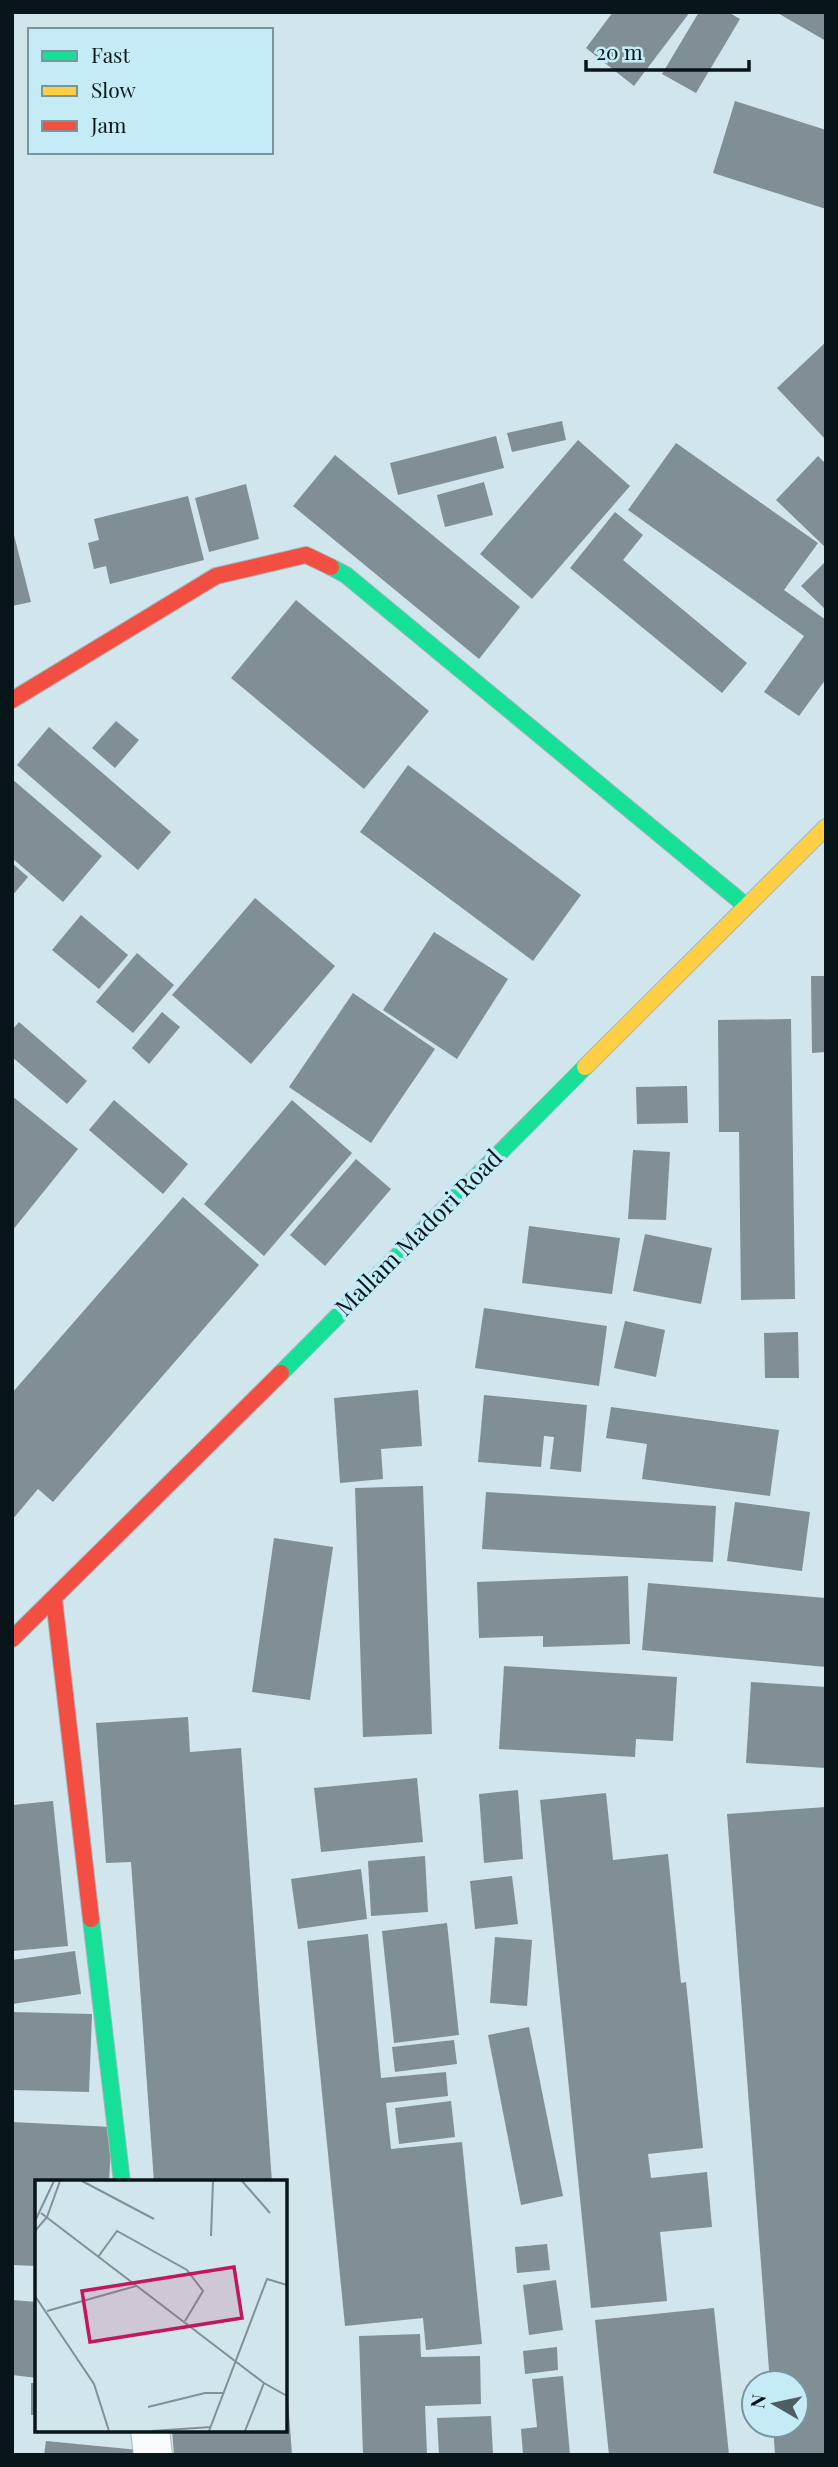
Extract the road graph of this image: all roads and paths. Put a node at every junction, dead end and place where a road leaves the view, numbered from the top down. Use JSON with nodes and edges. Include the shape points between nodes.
{"nodes":[{"id":1,"x":12,"y":700,"type":"edge"},
{"id":2,"x":826,"y":827,"type":"edge"},
{"id":3,"x":745,"y":905,"type":"junction"},
{"id":4,"x":54,"y":1599,"type":"junction"},
{"id":5,"x":12,"y":1639,"type":"edge"},
{"id":6,"x":122,"y":2180,"type":"edge"},
{"id":7,"x":150,"y":2432,"type":"edge"},
{"id":8,"x":153,"y":2455,"type":"edge"}],
"edges":[{"from":1,"to":3,"type":"street","via":[[216,576],[306,555],[346,575]]},
{"from":2,"to":3,"type":"street","name":"Mallam Madori Road"},
{"from":3,"to":4,"type":"street","name":"Mallam Madori Road"},
{"from":4,"to":5,"type":"street","name":"Mallam Madori Road"},
{"from":4,"to":6,"type":"street"},
{"from":7,"to":8,"type":"street"}]}
